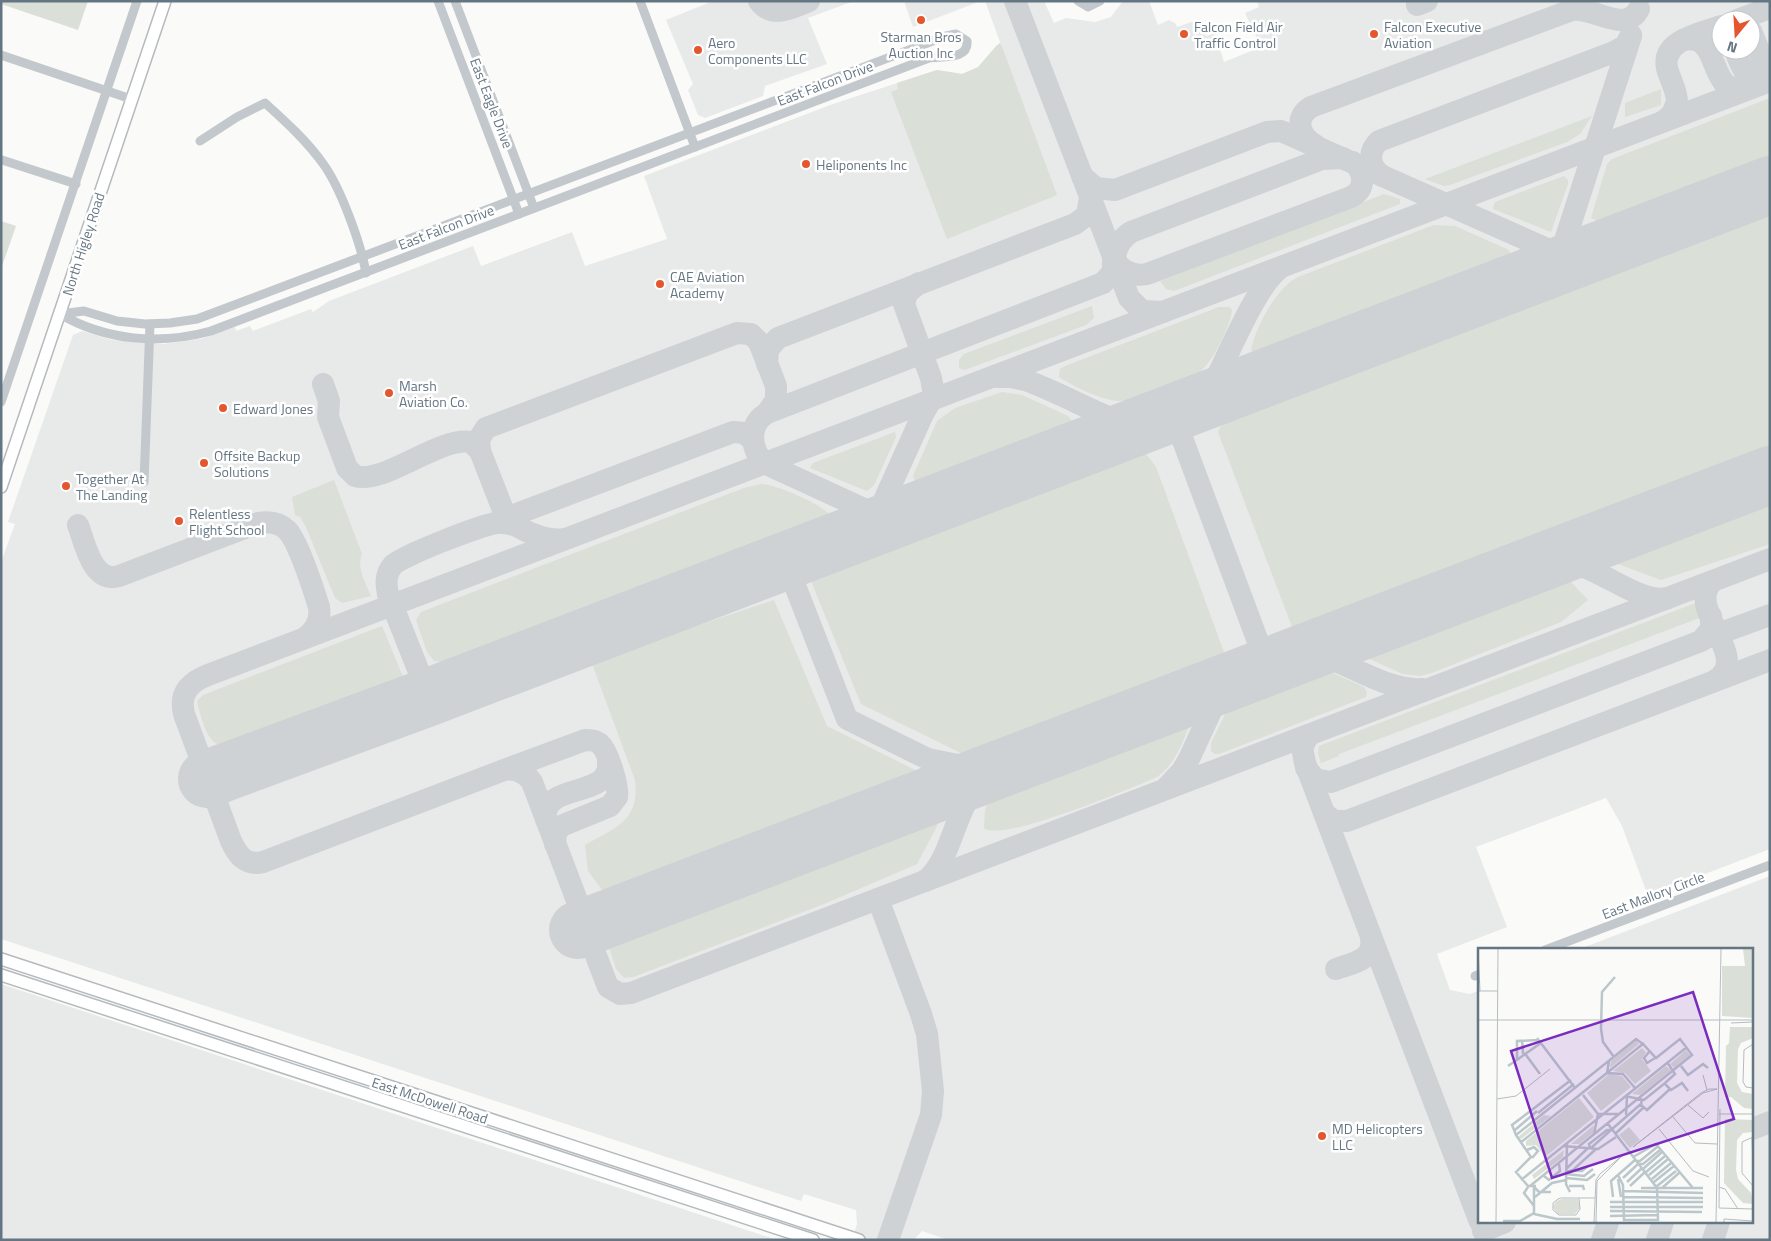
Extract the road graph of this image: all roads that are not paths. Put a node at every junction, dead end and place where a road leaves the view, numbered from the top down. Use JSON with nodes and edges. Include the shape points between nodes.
{"nodes":[{"id":1,"x":137,"y":1,"type":"edge"},
{"id":2,"x":165,"y":1,"type":"edge"},
{"id":3,"x":438,"y":1,"type":"edge"},
{"id":4,"x":455,"y":1,"type":"edge"},
{"id":5,"x":640,"y":1,"type":"edge"},
{"id":6,"x":1078,"y":1,"type":"edge"},
{"id":7,"x":1100,"y":1,"type":"edge"},
{"id":8,"x":1,"y":55,"type":"edge"},
{"id":9,"x":477,"y":59,"type":"junction"},
{"id":10,"x":462,"y":64,"type":"junction"},
{"id":11,"x":107,"y":90,"type":"junction"},
{"id":12,"x":132,"y":99,"type":"junction"},
{"id":13,"x":690,"y":133,"type":"junction"},
{"id":14,"x":200,"y":141,"type":"dead end"},
{"id":15,"x":695,"y":147,"type":"junction"},
{"id":16,"x":2,"y":160,"type":"edge"},
{"id":17,"x":76,"y":184,"type":"junction"},
{"id":18,"x":528,"y":194,"type":"junction"},
{"id":19,"x":514,"y":200,"type":"junction"},
{"id":20,"x":534,"y":208,"type":"junction"},
{"id":21,"x":519,"y":214,"type":"junction"},
{"id":22,"x":363,"y":258,"type":"junction"},
{"id":23,"x":366,"y":273,"type":"junction"},
{"id":24,"x":60,"y":314,"type":"junction"},
{"id":25,"x":150,"y":324,"type":"junction"},
{"id":26,"x":150,"y":339,"type":"junction"},
{"id":27,"x":1,"y":402,"type":"edge"},
{"id":28,"x":144,"y":482,"type":"dead end"},
{"id":29,"x":1,"y":487,"type":"edge"},
{"id":30,"x":1770,"y":865,"type":"edge"},
{"id":31,"x":1550,"y":948,"type":"edge"},
{"id":32,"x":1,"y":959,"type":"edge"},
{"id":33,"x":1,"y":975,"type":"edge"},
{"id":34,"x":813,"y":1240,"type":"edge"},
{"id":35,"x":859,"y":1240,"type":"edge"}],
"edges":[{"from":1,"to":11,"type":"street","name":"North Higley Road"},
{"from":2,"to":12,"type":"main road","name":"North Higley Road"},
{"from":3,"to":10,"type":"street","name":"East Eagle Drive"},
{"from":4,"to":9,"type":"street","name":"East Eagle Drive"},
{"from":5,"to":13,"type":"street"},
{"from":6,"to":7,"type":"street","via":[[1088,7]]},
{"from":8,"to":11,"type":"street"},
{"from":9,"to":10,"type":"street"},
{"from":9,"to":18,"type":"street","name":"East Eagle Drive"},
{"from":10,"to":19,"type":"street","name":"East Eagle Drive"},
{"from":11,"to":12,"type":"street"},
{"from":11,"to":17,"type":"street","name":"North Higley Road"},
{"from":12,"to":24,"type":"main road","name":"North Higley Road"},
{"from":13,"to":15,"type":"street"},
{"from":13,"to":15,"type":"street","name":"East Falcon Drive","via":[[946,36],[956,34],[967,40],[966,50],[961,54],[929,58]]},
{"from":13,"to":18,"type":"street","name":"East Falcon Drive"},
{"from":14,"to":22,"type":"street","via":[[265,103],[304,140],[325,166],[341,198]]},
{"from":15,"to":20,"type":"street","name":"East Falcon Drive"},
{"from":16,"to":17,"type":"street"},
{"from":17,"to":27,"type":"street","name":"North Higley Road"},
{"from":18,"to":19,"type":"street","name":"East Falcon Drive"},
{"from":18,"to":20,"type":"street","name":"East Eagle Drive"},
{"from":19,"to":21,"type":"street","name":"East Eagle Drive"},
{"from":19,"to":22,"type":"street","name":"East Falcon Drive"},
{"from":20,"to":21,"type":"street","name":"East Falcon Drive"},
{"from":21,"to":23,"type":"street","name":"East Falcon Drive"},
{"from":22,"to":23,"type":"street"},
{"from":22,"to":25,"type":"street","name":"East Falcon Drive","via":[[197,319]]},
{"from":23,"to":26,"type":"street","name":"East Falcon Drive","via":[[211,332],[184,338]]},
{"from":24,"to":25,"type":"street","name":"East Falcon Drive","via":[[84,311],[117,321]]},
{"from":24,"to":26,"type":"street","name":"East Falcon Drive","via":[[79,325],[110,335]]},
{"from":24,"to":29,"type":"main road","name":"North Higley Road"},
{"from":25,"to":26,"type":"street"},
{"from":26,"to":28,"type":"street"},
{"from":30,"to":31,"type":"street","name":"East Mallory Circle"},
{"from":32,"to":35,"type":"main road","name":"East McDowell Road"},
{"from":33,"to":34,"type":"main road","name":"East McDowell Road"}]}
